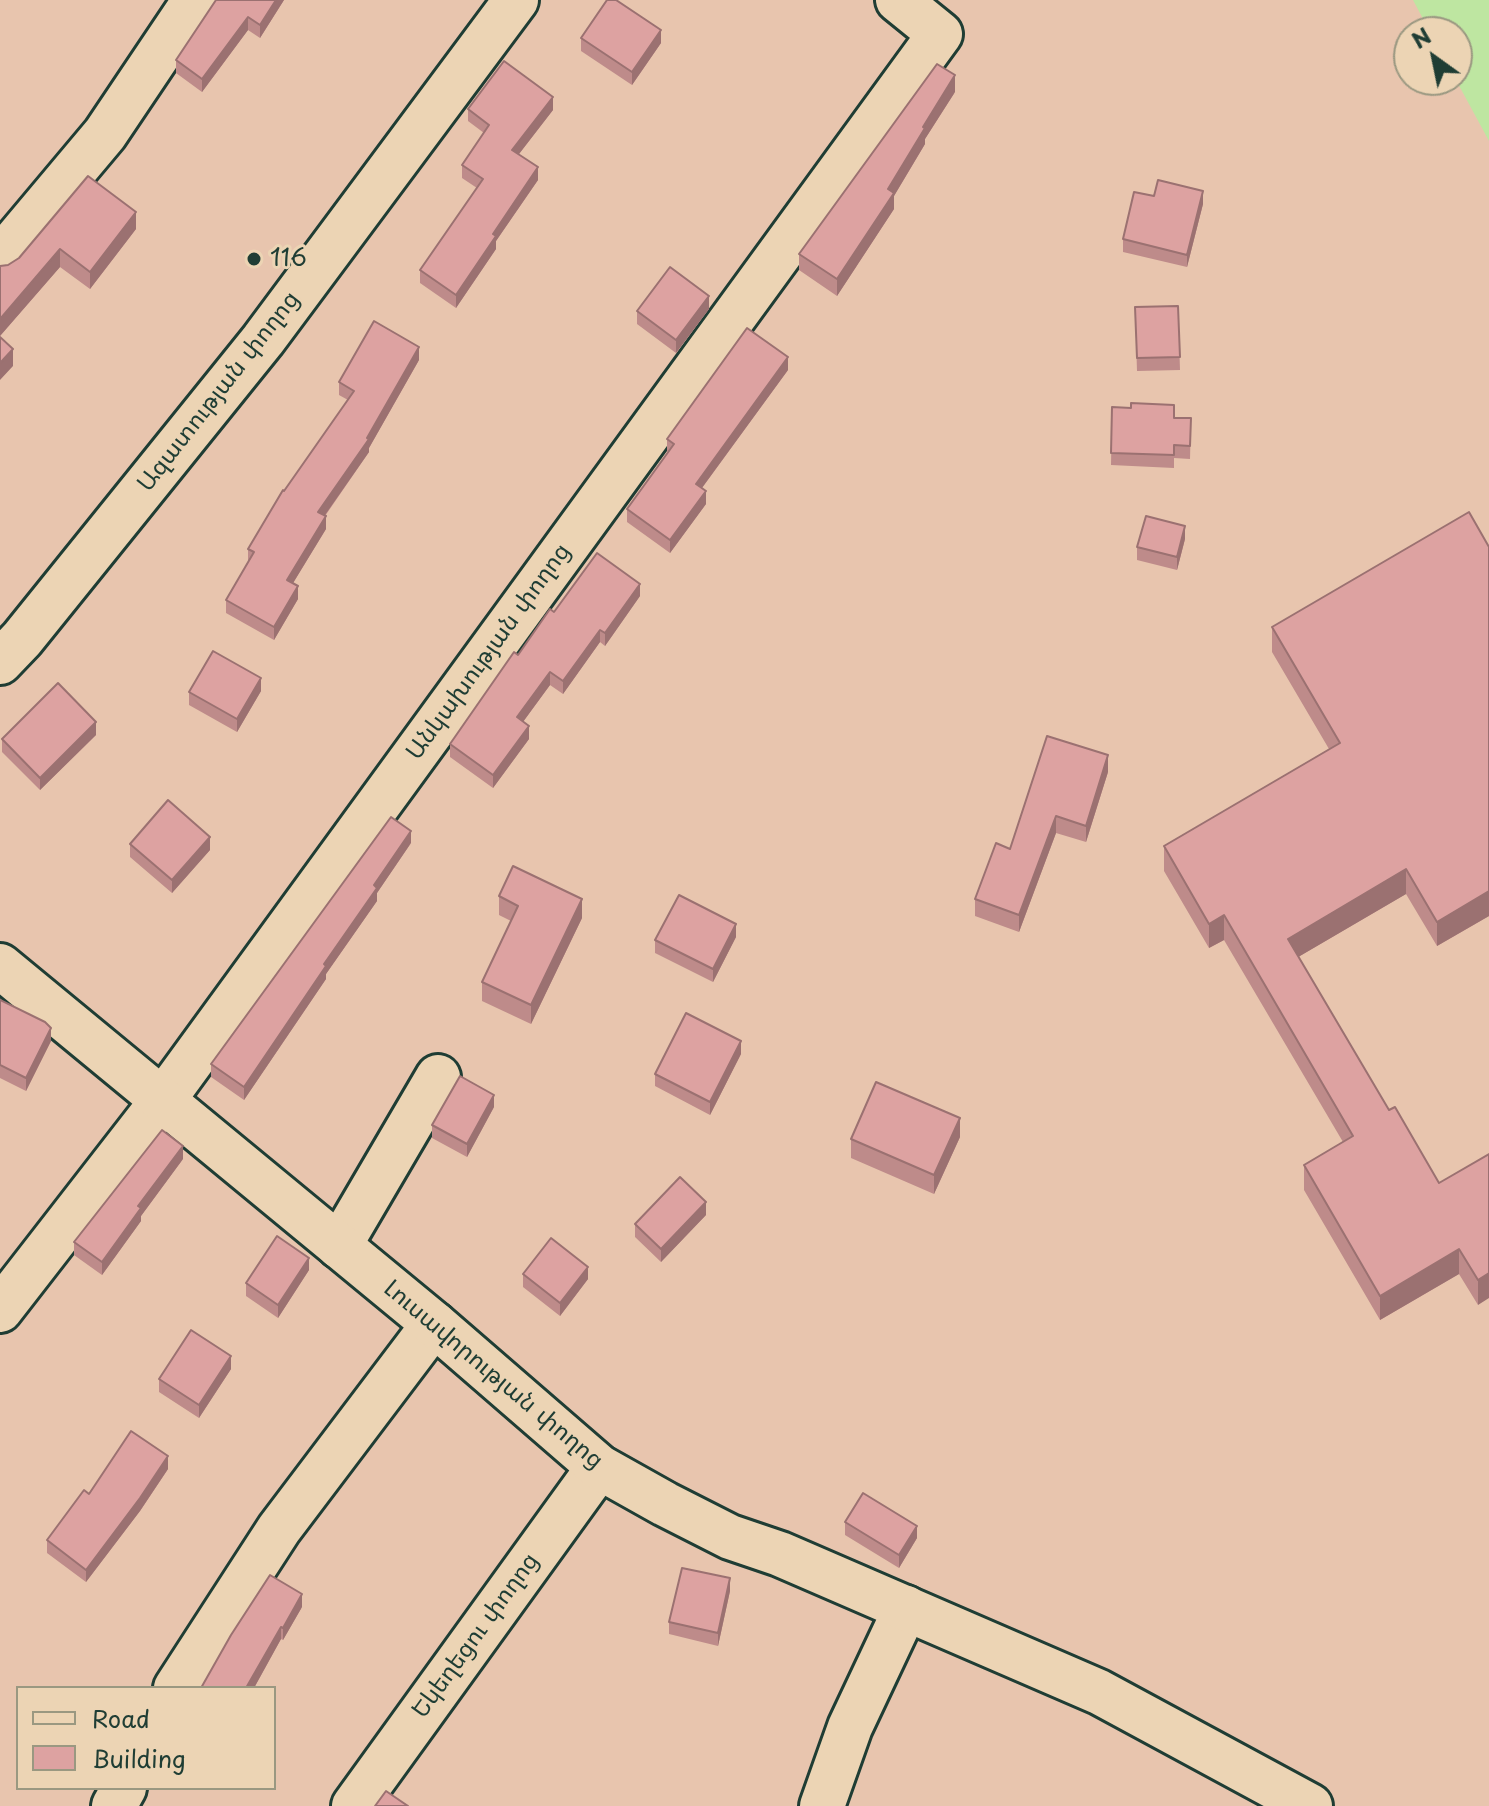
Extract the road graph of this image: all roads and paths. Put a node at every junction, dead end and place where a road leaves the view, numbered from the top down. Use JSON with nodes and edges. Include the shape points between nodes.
{"nodes":[{"id":1,"x":195,"y":0,"type":"edge"},
{"id":2,"x":516,"y":0,"type":"edge"},
{"id":3,"x":898,"y":0,"type":"edge"},
{"id":4,"x":0,"y":259,"type":"edge"},
{"id":5,"x":7,"y":639,"type":"edge"},
{"id":6,"x":0,"y":966,"type":"edge"},
{"id":7,"x":438,"y":1077,"type":"dead end"},
{"id":8,"x":163,"y":1100,"type":"junction"},
{"id":9,"x":339,"y":1246,"type":"junction"},
{"id":10,"x":0,"y":1310,"type":"edge"},
{"id":11,"x":434,"y":1324,"type":"junction"},
{"id":12,"x":599,"y":1467,"type":"junction"},
{"id":13,"x":906,"y":1608,"type":"junction"},
{"id":14,"x":177,"y":1686,"type":"edge"},
{"id":15,"x":354,"y":1806,"type":"edge"},
{"id":16,"x":822,"y":1806,"type":"edge"},
{"id":17,"x":1310,"y":1806,"type":"edge"}],
"edges":[{"from":1,"to":4,"type":"street","via":[[105,134]]},
{"from":2,"to":5,"type":"street","name":"Ազատության փողոց","via":[[263,340]]},
{"from":3,"to":8,"type":"street","name":"Անկախության փողոց","via":[[940,34]]},
{"from":6,"to":8,"type":"street","name":"Լուսավորության փողոց"},
{"from":7,"to":9,"type":"street"},
{"from":8,"to":9,"type":"street","name":"Լուսավորության փողոց"},
{"from":8,"to":10,"type":"street","name":"Անկախության փողոց"},
{"from":9,"to":11,"type":"street","name":"Լուսավորության փողոց"},
{"from":11,"to":12,"type":"street","name":"Լուսավորության փողոց"},
{"from":11,"to":14,"type":"street","via":[[279,1529]]},
{"from":12,"to":13,"type":"street","name":"Լուսավորության փողոց","via":[[730,1537]]},
{"from":12,"to":15,"type":"street","name":"Եկեղեցու փողոց"},
{"from":13,"to":16,"type":"street","via":[[850,1727]]},
{"from":13,"to":17,"type":"street","name":"Լուսավորության փողոց","via":[[1099,1692]]}]}
